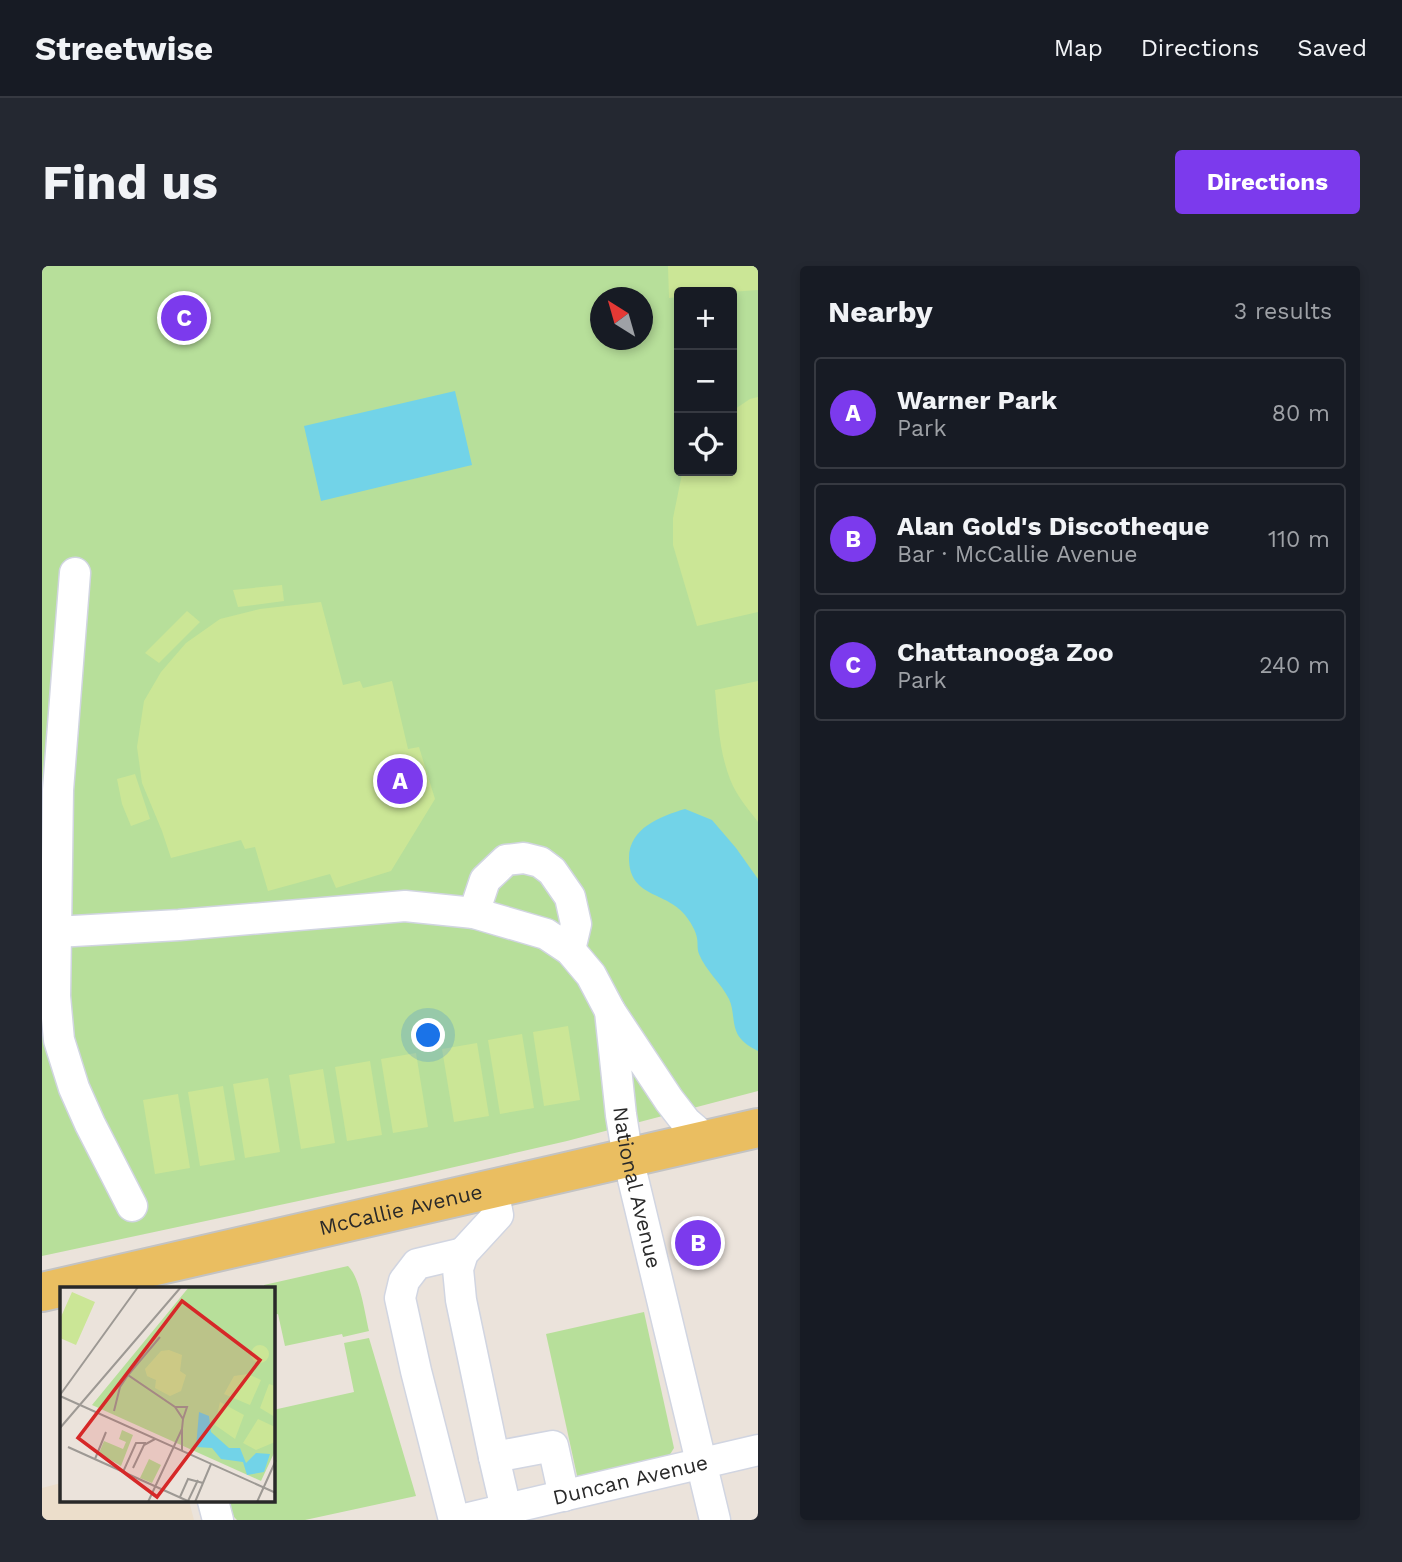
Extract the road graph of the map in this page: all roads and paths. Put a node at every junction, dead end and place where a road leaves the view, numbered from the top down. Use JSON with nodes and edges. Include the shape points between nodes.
{"nodes":[{"id":1,"x":75,"y":573,"type":"dead end"},
{"id":2,"x":474,"y":913,"type":"junction"},
{"id":3,"x":56,"y":932,"type":"junction"},
{"id":4,"x":570,"y":950,"type":"junction"},
{"id":5,"x":610,"y":1011,"type":"junction"},
{"id":6,"x":758,"y":1128,"type":"edge"},
{"id":7,"x":707,"y":1140,"type":"junction"},
{"id":8,"x":628,"y":1158,"type":"junction"},
{"id":9,"x":494,"y":1189,"type":"junction"},
{"id":10,"x":132,"y":1206,"type":"dead end"},
{"id":11,"x":463,"y":1253,"type":"junction"},
{"id":12,"x":64,"y":1287,"type":"edge"},
{"id":13,"x":60,"y":1288,"type":"edge"},
{"id":14,"x":42,"y":1292,"type":"edge"},
{"id":15,"x":758,"y":1450,"type":"edge"},
{"id":16,"x":494,"y":1457,"type":"junction"},
{"id":17,"x":701,"y":1464,"type":"junction"},
{"id":18,"x":564,"y":1496,"type":"junction"},
{"id":19,"x":213,"y":1502,"type":"edge"},
{"id":20,"x":506,"y":1509,"type":"junction"},
{"id":21,"x":218,"y":1520,"type":"edge"},
{"id":22,"x":454,"y":1520,"type":"edge"},
{"id":23,"x":460,"y":1520,"type":"edge"},
{"id":24,"x":715,"y":1520,"type":"edge"}],
"edges":[{"from":1,"to":3,"type":"street","via":[[58,790]]},
{"from":2,"to":3,"type":"street","via":[[405,906]]},
{"from":2,"to":4,"type":"street","via":[[546,934]]},
{"from":2,"to":4,"type":"street","via":[[485,880],[506,860],[540,862],[570,897],[576,925]]},
{"from":3,"to":10,"type":"street","via":[[59,1040],[79,1100]]},
{"from":4,"to":5,"type":"street","via":[[591,975]]},
{"from":5,"to":7,"type":"street","name":"National Avenue","via":[[668,1100]]},
{"from":5,"to":8,"type":"street","name":"National Avenue"},
{"from":6,"to":7,"type":"main road","name":"McCallie Avenue"},
{"from":7,"to":8,"type":"main road","name":"McCallie Avenue"},
{"from":8,"to":9,"type":"main road","name":"McCallie Avenue"},
{"from":8,"to":17,"type":"street","name":"National Avenue"},
{"from":9,"to":11,"type":"street","via":[[498,1215]]},
{"from":9,"to":12,"type":"main road","name":"McCallie Avenue"},
{"from":11,"to":16,"type":"street","via":[[458,1269],[461,1300]]},
{"from":11,"to":22,"type":"street","via":[[416,1264],[404,1280],[400,1298]]},
{"from":13,"to":14,"type":"main road","name":"McCallie Avenue"},
{"from":15,"to":17,"type":"street","name":"Duncan Avenue"},
{"from":16,"to":18,"type":"street","via":[[553,1446]]},
{"from":16,"to":20,"type":"street"},
{"from":17,"to":18,"type":"street","name":"Duncan Avenue"},
{"from":17,"to":24,"type":"street","name":"National Avenue"},
{"from":18,"to":20,"type":"street","name":"Duncan Avenue"},
{"from":19,"to":21,"type":"street"},
{"from":20,"to":23,"type":"street","name":"Duncan Avenue"}]}
